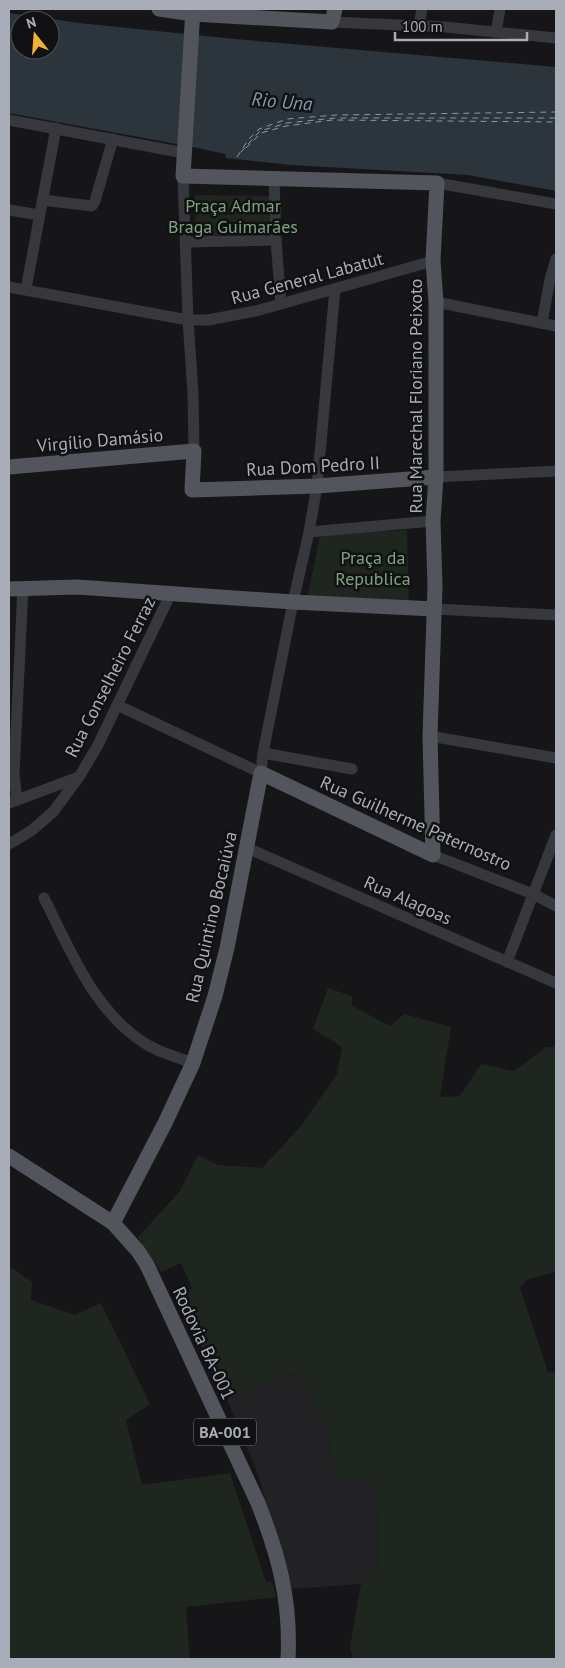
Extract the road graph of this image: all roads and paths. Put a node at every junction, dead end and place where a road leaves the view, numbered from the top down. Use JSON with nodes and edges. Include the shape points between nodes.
{"nodes":[{"id":1,"x":159,"y":9,"type":"edge"},
{"id":2,"x":422,"y":9,"type":"edge"},
{"id":3,"x":500,"y":9,"type":"edge"},
{"id":4,"x":193,"y":11,"type":"edge"},
{"id":5,"x":333,"y":15,"type":"edge"},
{"id":6,"x":419,"y":26,"type":"junction"},
{"id":7,"x":496,"y":32,"type":"junction"},
{"id":8,"x":556,"y":38,"type":"edge"},
{"id":9,"x":9,"y":120,"type":"edge"},
{"id":10,"x":56,"y":128,"type":"junction"},
{"id":11,"x":113,"y":139,"type":"junction"},
{"id":12,"x":184,"y":150,"type":"junction"},
{"id":13,"x":183,"y":176,"type":"junction"},
{"id":14,"x":274,"y":178,"type":"junction"},
{"id":15,"x":437,"y":183,"type":"junction"},
{"id":16,"x":42,"y":200,"type":"junction"},
{"id":17,"x":556,"y":204,"type":"edge"},
{"id":18,"x":9,"y":210,"type":"edge"},
{"id":19,"x":39,"y":215,"type":"junction"},
{"id":20,"x":276,"y":240,"type":"junction"},
{"id":21,"x":186,"y":242,"type":"junction"},
{"id":22,"x":556,"y":259,"type":"edge"},
{"id":23,"x":433,"y":261,"type":"junction"},
{"id":24,"x":9,"y":287,"type":"edge"},
{"id":25,"x":26,"y":289,"type":"junction"},
{"id":26,"x":335,"y":289,"type":"junction"},
{"id":27,"x":436,"y":302,"type":"junction"},
{"id":28,"x":281,"y":304,"type":"junction"},
{"id":29,"x":188,"y":320,"type":"junction"},
{"id":30,"x":542,"y":323,"type":"junction"},
{"id":31,"x":556,"y":326,"type":"edge"},
{"id":32,"x":194,"y":451,"type":"junction"},
{"id":33,"x":9,"y":467,"type":"edge"},
{"id":34,"x":556,"y":471,"type":"edge"},
{"id":35,"x":436,"y":477,"type":"junction"},
{"id":36,"x":316,"y":486,"type":"junction"},
{"id":37,"x":433,"y":521,"type":"junction"},
{"id":38,"x":308,"y":532,"type":"junction"},
{"id":39,"x":16,"y":588,"type":"edge"},
{"id":40,"x":172,"y":593,"type":"junction"},
{"id":41,"x":293,"y":602,"type":"junction"},
{"id":42,"x":434,"y":609,"type":"junction"},
{"id":43,"x":556,"y":616,"type":"edge"},
{"id":44,"x":117,"y":706,"type":"junction"},
{"id":45,"x":430,"y":736,"type":"junction"},
{"id":46,"x":264,"y":753,"type":"junction"},
{"id":47,"x":556,"y":758,"type":"edge"},
{"id":48,"x":352,"y":769,"type":"dead end"},
{"id":49,"x":261,"y":773,"type":"junction"},
{"id":50,"x":79,"y":777,"type":"junction"},
{"id":51,"x":13,"y":801,"type":"edge"},
{"id":52,"x":556,"y":835,"type":"edge"},
{"id":53,"x":9,"y":844,"type":"edge"},
{"id":54,"x":247,"y":848,"type":"junction"},
{"id":55,"x":433,"y":855,"type":"junction"},
{"id":56,"x":532,"y":894,"type":"junction"},
{"id":57,"x":44,"y":898,"type":"dead end"},
{"id":58,"x":556,"y":906,"type":"edge"},
{"id":59,"x":507,"y":962,"type":"junction"},
{"id":60,"x":556,"y":983,"type":"edge"},
{"id":61,"x":193,"y":1063,"type":"junction"},
{"id":62,"x":9,"y":1156,"type":"edge"},
{"id":63,"x":113,"y":1223,"type":"junction"},
{"id":64,"x":288,"y":1659,"type":"edge"}],
"edges":[{"from":1,"to":4,"type":"main road"},
{"from":2,"to":6,"type":"street"},
{"from":3,"to":7,"type":"street"},
{"from":4,"to":5,"type":"main road"},
{"from":4,"to":12,"type":"main road"},
{"from":5,"to":6,"type":"street"},
{"from":6,"to":7,"type":"street"},
{"from":7,"to":8,"type":"street"},
{"from":9,"to":10,"type":"street"},
{"from":10,"to":11,"type":"street"},
{"from":10,"to":16,"type":"street"},
{"from":11,"to":12,"type":"street"},
{"from":11,"to":16,"type":"street","via":[[92,206]]},
{"from":12,"to":13,"type":"main road"},
{"from":13,"to":14,"type":"main road"},
{"from":13,"to":21,"type":"street"},
{"from":14,"to":15,"type":"main road"},
{"from":14,"to":20,"type":"street"},
{"from":15,"to":17,"type":"street"},
{"from":15,"to":23,"type":"main road","name":"Rua Marechal Floriano Peixoto"},
{"from":16,"to":19,"type":"street"},
{"from":18,"to":19,"type":"street"},
{"from":19,"to":25,"type":"street"},
{"from":20,"to":21,"type":"street"},
{"from":20,"to":28,"type":"street"},
{"from":21,"to":29,"type":"street"},
{"from":22,"to":30,"type":"street"},
{"from":23,"to":26,"type":"street","name":"Rua General Labatut"},
{"from":23,"to":27,"type":"main road","name":"Rua Marechal Floriano Peixoto"},
{"from":24,"to":25,"type":"street","name":"Rua General Labatut"},
{"from":25,"to":29,"type":"street","name":"Rua General Labatut"},
{"from":26,"to":28,"type":"street","name":"Rua General Labatut"},
{"from":26,"to":36,"type":"street","name":"Rua Quintino Bocaiúva"},
{"from":27,"to":30,"type":"street"},
{"from":27,"to":35,"type":"main road","name":"Rua Marechal Floriano Peixoto"},
{"from":28,"to":29,"type":"street","name":"Rua General Labatut","via":[[208,320]]},
{"from":29,"to":32,"type":"street"},
{"from":30,"to":31,"type":"street"},
{"from":32,"to":33,"type":"main road","name":"Virgílio Damásio"},
{"from":32,"to":36,"type":"main road","name":"Rua Dom Pedro II","via":[[192,490]]},
{"from":34,"to":35,"type":"street"},
{"from":35,"to":36,"type":"main road","name":"Rua Dom Pedro II"},
{"from":35,"to":37,"type":"main road","name":"Rua Marechal Floriano Peixoto"},
{"from":36,"to":38,"type":"street","name":"Rua Quintino Bocaiúva"},
{"from":37,"to":38,"type":"street"},
{"from":37,"to":42,"type":"main road","name":"Rua Marechal Floriano Peixoto"},
{"from":38,"to":41,"type":"street","name":"Rua Quintino Bocaiúva"},
{"from":39,"to":40,"type":"main road"},
{"from":39,"to":51,"type":"street"},
{"from":40,"to":41,"type":"main road"},
{"from":40,"to":44,"type":"street","name":"Rua Conselheiro Ferraz"},
{"from":41,"to":42,"type":"main road"},
{"from":41,"to":46,"type":"street","name":"Rua Quintino Bocaiúva"},
{"from":42,"to":43,"type":"street"},
{"from":42,"to":45,"type":"main road","name":"Rua Marechal Floriano Peixoto"},
{"from":44,"to":49,"type":"street"},
{"from":44,"to":50,"type":"street","name":"Rua Conselheiro Ferraz"},
{"from":45,"to":47,"type":"street"},
{"from":45,"to":55,"type":"main road","name":"Rua Marechal Floriano Peixoto"},
{"from":46,"to":48,"type":"street"},
{"from":46,"to":49,"type":"street","name":"Rua Quintino Bocaiúva"},
{"from":49,"to":54,"type":"main road","name":"Rua Quintino Bocaiúva"},
{"from":49,"to":55,"type":"main road","name":"Rua Guilherme Paternostro"},
{"from":50,"to":51,"type":"street"},
{"from":50,"to":53,"type":"street","name":"Rua Conselheiro Ferraz","via":[[53,812]]},
{"from":52,"to":56,"type":"street"},
{"from":54,"to":59,"type":"street","name":"Rua Alagoas"},
{"from":54,"to":61,"type":"main road","name":"Rua Quintino Bocaiúva","via":[[215,996]]},
{"from":55,"to":56,"type":"street","name":"Rua Guilherme Paternostro"},
{"from":56,"to":58,"type":"street","name":"Rua Guilherme Paternostro"},
{"from":56,"to":59,"type":"street"},
{"from":57,"to":61,"type":"street","via":[[83,974],[112,1017],[148,1045]]},
{"from":59,"to":60,"type":"street","name":"Rua Alagoas"},
{"from":61,"to":63,"type":"main road","name":"Rua Quintino Bocaiúva"},
{"from":62,"to":63,"type":"main road","number":"BA-001"},
{"from":63,"to":64,"type":"main road","name":"Rodovia BA-001","number":"BA-001","via":[[138,1251],[155,1281],[258,1503],[284,1580]]}]}
